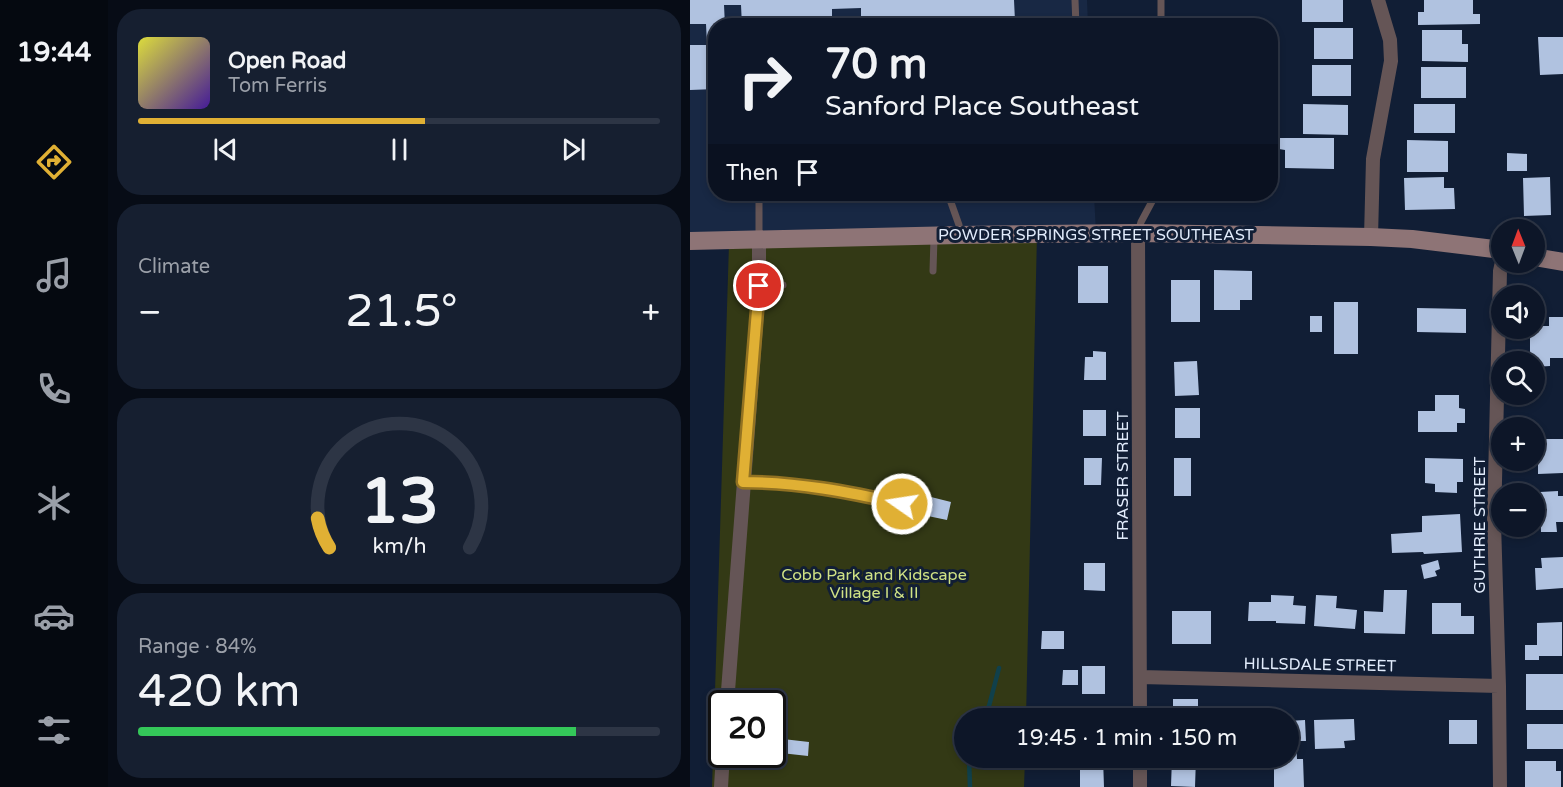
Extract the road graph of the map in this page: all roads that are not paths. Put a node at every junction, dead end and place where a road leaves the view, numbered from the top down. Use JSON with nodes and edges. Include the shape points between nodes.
{"nodes":[{"id":1,"x":1075,"y":0,"type":"edge"},
{"id":2,"x":1161,"y":0,"type":"edge"},
{"id":3,"x":1378,"y":0,"type":"edge"},
{"id":4,"x":1076,"y":18,"type":"edge"},
{"id":5,"x":1161,"y":18,"type":"edge"},
{"id":6,"x":759,"y":201,"type":"edge"},
{"id":7,"x":950,"y":201,"type":"edge"},
{"id":8,"x":1152,"y":201,"type":"edge"},
{"id":9,"x":1138,"y":232,"type":"junction"},
{"id":10,"x":934,"y":235,"type":"junction"},
{"id":11,"x":959,"y":235,"type":"junction"},
{"id":12,"x":1371,"y":237,"type":"junction"},
{"id":13,"x":759,"y":240,"type":"junction"},
{"id":14,"x":690,"y":241,"type":"edge"},
{"id":15,"x":1491,"y":249,"type":"edge"},
{"id":16,"x":1545,"y":259,"type":"edge"},
{"id":17,"x":1563,"y":262,"type":"edge"},
{"id":18,"x":933,"y":271,"type":"dead end"},
{"id":19,"x":1500,"y":273,"type":"edge"},
{"id":20,"x":783,"y":285,"type":"dead end"},
{"id":21,"x":759,"y":286,"type":"junction"},
{"id":22,"x":743,"y":482,"type":"junction"},
{"id":23,"x":902,"y":504,"type":"dead end"},
{"id":24,"x":1141,"y":677,"type":"junction"},
{"id":25,"x":1499,"y":686,"type":"junction"},
{"id":26,"x":728,"y":690,"type":"edge"},
{"id":27,"x":1140,"y":708,"type":"edge"},
{"id":28,"x":722,"y":768,"type":"edge"},
{"id":29,"x":1140,"y":768,"type":"edge"},
{"id":30,"x":721,"y":787,"type":"edge"},
{"id":31,"x":1140,"y":787,"type":"edge"},
{"id":32,"x":1500,"y":787,"type":"edge"}],
"edges":[{"from":1,"to":4,"type":"lane"},
{"from":2,"to":5,"type":"lane"},
{"from":3,"to":12,"type":"street","via":[[1390,40],[1391,61],[1373,159]]},
{"from":6,"to":13,"type":"lane"},
{"from":7,"to":11,"type":"lane"},
{"from":8,"to":9,"type":"lane"},
{"from":9,"to":11,"type":"street","name":"POWDER SPRINGS STREET SOUTHEAST"},
{"from":9,"to":12,"type":"street","name":"POWDER SPRINGS STREET SOUTHEAST"},
{"from":9,"to":24,"type":"street","name":"FRASER STREET"},
{"from":10,"to":11,"type":"street","name":"POWDER SPRINGS STREET SOUTHEAST"},
{"from":10,"to":13,"type":"street","name":"POWDER SPRINGS STREET SOUTHEAST"},
{"from":10,"to":18,"type":"lane"},
{"from":12,"to":15,"type":"street","name":"POWDER SPRINGS STREET SOUTHEAST"},
{"from":13,"to":14,"type":"street","name":"POWDER SPRINGS STREET SOUTHEAST"},
{"from":13,"to":21,"type":"street"},
{"from":16,"to":17,"type":"street"},
{"from":19,"to":25,"type":"street","name":"GUTHRIE STREET","via":[[1494,523]]},
{"from":20,"to":21,"type":"lane"},
{"from":21,"to":22,"type":"street"},
{"from":22,"to":23,"type":"lane","via":[[788,483]]},
{"from":22,"to":26,"type":"street"},
{"from":24,"to":25,"type":"street","name":"HILLSDALE STREET"},
{"from":24,"to":27,"type":"street","name":"FRASER STREET"},
{"from":25,"to":32,"type":"street","name":"GUTHRIE STREET"},
{"from":28,"to":30,"type":"street"},
{"from":29,"to":31,"type":"street"}]}
